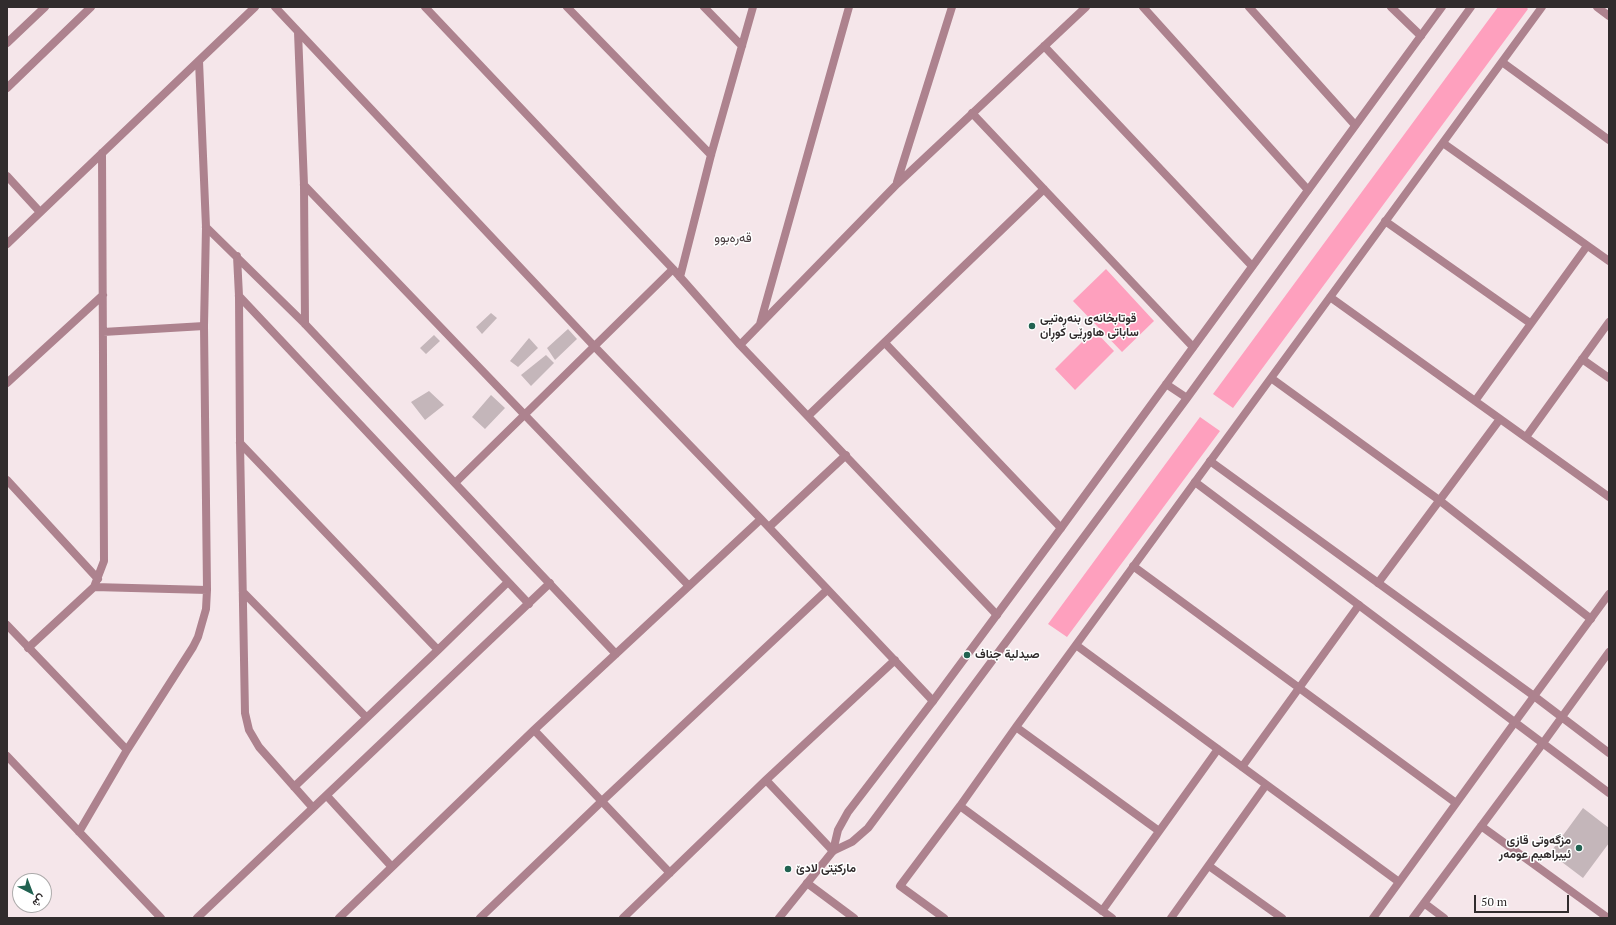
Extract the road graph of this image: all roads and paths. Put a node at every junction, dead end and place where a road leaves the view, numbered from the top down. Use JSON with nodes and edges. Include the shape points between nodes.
{"nodes":[{"id":1,"x":45,"y":7,"type":"edge"},
{"id":2,"x":91,"y":7,"type":"edge"},
{"id":3,"x":255,"y":7,"type":"edge"},
{"id":4,"x":275,"y":7,"type":"edge"},
{"id":5,"x":425,"y":7,"type":"edge"},
{"id":6,"x":567,"y":7,"type":"edge"},
{"id":7,"x":704,"y":7,"type":"edge"},
{"id":8,"x":753,"y":7,"type":"edge"},
{"id":9,"x":849,"y":7,"type":"edge"},
{"id":10,"x":952,"y":7,"type":"edge"},
{"id":11,"x":1086,"y":7,"type":"edge"},
{"id":12,"x":1143,"y":7,"type":"edge"},
{"id":13,"x":1249,"y":7,"type":"edge"},
{"id":14,"x":1391,"y":7,"type":"edge"},
{"id":15,"x":1442,"y":7,"type":"edge"},
{"id":16,"x":1472,"y":7,"type":"edge"},
{"id":17,"x":1542,"y":7,"type":"edge"},
{"id":18,"x":1597,"y":7,"type":"edge"},
{"id":19,"x":1609,"y":16,"type":"edge"},
{"id":20,"x":298,"y":32,"type":"junction"},
{"id":21,"x":1421,"y":36,"type":"junction"},
{"id":22,"x":7,"y":43,"type":"edge"},
{"id":23,"x":742,"y":46,"type":"junction"},
{"id":24,"x":1044,"y":46,"type":"junction"},
{"id":25,"x":199,"y":61,"type":"junction"},
{"id":26,"x":1502,"y":62,"type":"junction"},
{"id":27,"x":7,"y":88,"type":"edge"},
{"id":28,"x":972,"y":113,"type":"junction"},
{"id":29,"x":1356,"y":126,"type":"junction"},
{"id":30,"x":1609,"y":140,"type":"edge"},
{"id":31,"x":1443,"y":143,"type":"junction"},
{"id":32,"x":102,"y":153,"type":"junction"},
{"id":33,"x":711,"y":155,"type":"junction"},
{"id":34,"x":7,"y":176,"type":"edge"},
{"id":35,"x":897,"y":184,"type":"junction"},
{"id":36,"x":304,"y":185,"type":"junction"},
{"id":37,"x":1044,"y":189,"type":"junction"},
{"id":38,"x":1308,"y":190,"type":"junction"},
{"id":39,"x":40,"y":212,"type":"junction"},
{"id":40,"x":1385,"y":221,"type":"junction"},
{"id":41,"x":206,"y":227,"type":"junction"},
{"id":42,"x":7,"y":244,"type":"edge"},
{"id":43,"x":1587,"y":246,"type":"junction"},
{"id":44,"x":237,"y":256,"type":"junction"},
{"id":45,"x":1609,"y":261,"type":"edge"},
{"id":46,"x":1252,"y":266,"type":"junction"},
{"id":47,"x":673,"y":269,"type":"junction"},
{"id":48,"x":680,"y":278,"type":"junction"},
{"id":49,"x":103,"y":295,"type":"junction"},
{"id":50,"x":239,"y":296,"type":"junction"},
{"id":51,"x":1330,"y":297,"type":"junction"},
{"id":52,"x":1609,"y":322,"type":"edge"},
{"id":53,"x":1530,"y":323,"type":"junction"},
{"id":54,"x":305,"y":324,"type":"junction"},
{"id":55,"x":204,"y":326,"type":"junction"},
{"id":56,"x":760,"y":326,"type":"junction"},
{"id":57,"x":103,"y":332,"type":"junction"},
{"id":58,"x":885,"y":344,"type":"junction"},
{"id":59,"x":740,"y":345,"type":"junction"},
{"id":60,"x":594,"y":346,"type":"junction"},
{"id":61,"x":1193,"y":347,"type":"junction"},
{"id":62,"x":1582,"y":359,"type":"junction"},
{"id":63,"x":1271,"y":378,"type":"junction"},
{"id":64,"x":1609,"y":378,"type":"edge"},
{"id":65,"x":7,"y":383,"type":"edge"},
{"id":66,"x":1166,"y":384,"type":"junction"},
{"id":67,"x":1187,"y":398,"type":"junction"},
{"id":68,"x":1475,"y":400,"type":"junction"},
{"id":69,"x":525,"y":414,"type":"junction"},
{"id":70,"x":808,"y":416,"type":"junction"},
{"id":71,"x":1500,"y":419,"type":"junction"},
{"id":72,"x":1526,"y":437,"type":"junction"},
{"id":73,"x":240,"y":443,"type":"junction"},
{"id":74,"x":846,"y":455,"type":"junction"},
{"id":75,"x":1210,"y":461,"type":"junction"},
{"id":76,"x":7,"y":480,"type":"edge"},
{"id":77,"x":1195,"y":482,"type":"junction"},
{"id":78,"x":455,"y":483,"type":"junction"},
{"id":79,"x":1609,"y":497,"type":"edge"},
{"id":80,"x":1439,"y":500,"type":"junction"},
{"id":81,"x":761,"y":519,"type":"junction"},
{"id":82,"x":769,"y":527,"type":"junction"},
{"id":83,"x":1061,"y":528,"type":"junction"},
{"id":84,"x":1133,"y":566,"type":"junction"},
{"id":85,"x":98,"y":579,"type":"junction"},
{"id":86,"x":508,"y":582,"type":"junction"},
{"id":87,"x":550,"y":583,"type":"junction"},
{"id":88,"x":1378,"y":583,"type":"junction"},
{"id":89,"x":690,"y":586,"type":"junction"},
{"id":90,"x":94,"y":587,"type":"junction"},
{"id":91,"x":207,"y":590,"type":"junction"},
{"id":92,"x":827,"y":590,"type":"junction"},
{"id":93,"x":243,"y":592,"type":"junction"},
{"id":94,"x":1609,"y":594,"type":"edge"},
{"id":95,"x":529,"y":604,"type":"junction"},
{"id":96,"x":1359,"y":605,"type":"junction"},
{"id":97,"x":997,"y":615,"type":"junction"},
{"id":98,"x":1591,"y":619,"type":"junction"},
{"id":99,"x":7,"y":625,"type":"edge"},
{"id":100,"x":1076,"y":645,"type":"junction"},
{"id":101,"x":28,"y":648,"type":"junction"},
{"id":102,"x":438,"y":650,"type":"junction"},
{"id":103,"x":1609,"y":652,"type":"edge"},
{"id":104,"x":616,"y":654,"type":"junction"},
{"id":105,"x":895,"y":660,"type":"junction"},
{"id":106,"x":1299,"y":688,"type":"junction"},
{"id":107,"x":1534,"y":696,"type":"junction"},
{"id":108,"x":932,"y":701,"type":"junction"},
{"id":109,"x":366,"y":717,"type":"junction"},
{"id":110,"x":1562,"y":717,"type":"junction"},
{"id":111,"x":1515,"y":722,"type":"junction"},
{"id":112,"x":1016,"y":727,"type":"junction"},
{"id":113,"x":534,"y":730,"type":"junction"},
{"id":114,"x":1543,"y":743,"type":"junction"},
{"id":115,"x":1218,"y":749,"type":"junction"},
{"id":116,"x":127,"y":750,"type":"junction"},
{"id":117,"x":1609,"y":752,"type":"edge"},
{"id":118,"x":7,"y":756,"type":"edge"},
{"id":119,"x":1242,"y":767,"type":"junction"},
{"id":120,"x":766,"y":780,"type":"junction"},
{"id":121,"x":1266,"y":785,"type":"junction"},
{"id":122,"x":294,"y":787,"type":"junction"},
{"id":123,"x":1609,"y":793,"type":"edge"},
{"id":124,"x":327,"y":796,"type":"junction"},
{"id":125,"x":602,"y":802,"type":"junction"},
{"id":126,"x":1456,"y":803,"type":"junction"},
{"id":127,"x":960,"y":806,"type":"junction"},
{"id":128,"x":313,"y":808,"type":"junction"},
{"id":129,"x":1482,"y":826,"type":"junction"},
{"id":130,"x":1159,"y":831,"type":"junction"},
{"id":131,"x":79,"y":832,"type":"junction"},
{"id":132,"x":833,"y":851,"type":"junction"},
{"id":133,"x":1209,"y":866,"type":"junction"},
{"id":134,"x":392,"y":867,"type":"junction"},
{"id":135,"x":670,"y":873,"type":"junction"},
{"id":136,"x":1399,"y":882,"type":"junction"},
{"id":137,"x":807,"y":884,"type":"junction"},
{"id":138,"x":1424,"y":903,"type":"junction"},
{"id":139,"x":1102,"y":911,"type":"junction"},
{"id":140,"x":161,"y":918,"type":"edge"},
{"id":141,"x":197,"y":918,"type":"edge"},
{"id":142,"x":339,"y":918,"type":"edge"},
{"id":143,"x":480,"y":918,"type":"edge"},
{"id":144,"x":623,"y":918,"type":"edge"},
{"id":145,"x":779,"y":918,"type":"edge"},
{"id":146,"x":854,"y":918,"type":"edge"},
{"id":147,"x":944,"y":918,"type":"edge"},
{"id":148,"x":1112,"y":918,"type":"edge"},
{"id":149,"x":1171,"y":918,"type":"edge"},
{"id":150,"x":1282,"y":918,"type":"edge"},
{"id":151,"x":1373,"y":918,"type":"edge"},
{"id":152,"x":1413,"y":918,"type":"edge"},
{"id":153,"x":1444,"y":918,"type":"edge"},
{"id":154,"x":1608,"y":918,"type":"edge"}],
"edges":[{"from":1,"to":22,"type":"street"},
{"from":2,"to":27,"type":"street"},
{"from":3,"to":25,"type":"street"},
{"from":4,"to":20,"type":"street"},
{"from":5,"to":47,"type":"street"},
{"from":6,"to":33,"type":"street"},
{"from":7,"to":23,"type":"street"},
{"from":8,"to":23,"type":"street"},
{"from":9,"to":56,"type":"street"},
{"from":10,"to":35,"type":"street"},
{"from":11,"to":24,"type":"street"},
{"from":12,"to":38,"type":"street"},
{"from":13,"to":29,"type":"street"},
{"from":14,"to":21,"type":"street"},
{"from":15,"to":21,"type":"street"},
{"from":16,"to":67,"type":"street"},
{"from":17,"to":26,"type":"street"},
{"from":18,"to":19,"type":"street"},
{"from":20,"to":36,"type":"street"},
{"from":20,"to":60,"type":"street"},
{"from":21,"to":29,"type":"street"},
{"from":23,"to":33,"type":"street"},
{"from":24,"to":28,"type":"street"},
{"from":24,"to":46,"type":"street"},
{"from":25,"to":32,"type":"street"},
{"from":25,"to":41,"type":"street"},
{"from":26,"to":30,"type":"street"},
{"from":26,"to":31,"type":"street"},
{"from":28,"to":35,"type":"street"},
{"from":28,"to":37,"type":"street"},
{"from":29,"to":38,"type":"street"},
{"from":31,"to":40,"type":"street"},
{"from":31,"to":43,"type":"street"},
{"from":32,"to":39,"type":"street"},
{"from":32,"to":49,"type":"street"},
{"from":33,"to":48,"type":"street"},
{"from":34,"to":39,"type":"street"},
{"from":35,"to":56,"type":"street"},
{"from":36,"to":54,"type":"street"},
{"from":36,"to":69,"type":"street"},
{"from":37,"to":58,"type":"street"},
{"from":37,"to":61,"type":"street"},
{"from":38,"to":46,"type":"street"},
{"from":39,"to":42,"type":"street"},
{"from":40,"to":51,"type":"street"},
{"from":40,"to":53,"type":"street"},
{"from":41,"to":44,"type":"street"},
{"from":41,"to":55,"type":"street"},
{"from":43,"to":45,"type":"street"},
{"from":43,"to":53,"type":"street"},
{"from":44,"to":50,"type":"street"},
{"from":44,"to":54,"type":"street"},
{"from":46,"to":61,"type":"street"},
{"from":47,"to":48,"type":"street"},
{"from":47,"to":60,"type":"street"},
{"from":48,"to":59,"type":"street"},
{"from":49,"to":57,"type":"street"},
{"from":49,"to":65,"type":"street"},
{"from":50,"to":73,"type":"street"},
{"from":50,"to":86,"type":"street"},
{"from":51,"to":63,"type":"street"},
{"from":51,"to":68,"type":"street"},
{"from":52,"to":62,"type":"street"},
{"from":53,"to":68,"type":"street"},
{"from":54,"to":78,"type":"street"},
{"from":55,"to":57,"type":"street"},
{"from":55,"to":91,"type":"street"},
{"from":56,"to":59,"type":"street"},
{"from":57,"to":85,"type":"street","via":[[104,561]]},
{"from":58,"to":70,"type":"street"},
{"from":58,"to":83,"type":"street"},
{"from":59,"to":70,"type":"street"},
{"from":60,"to":69,"type":"street"},
{"from":60,"to":81,"type":"street"},
{"from":61,"to":66,"type":"street"},
{"from":62,"to":64,"type":"street"},
{"from":62,"to":72,"type":"street"},
{"from":63,"to":75,"type":"street"},
{"from":63,"to":80,"type":"street"},
{"from":66,"to":67,"type":"street"},
{"from":66,"to":83,"type":"street"},
{"from":67,"to":132,"type":"street","via":[[868,828],[852,842]]},
{"from":68,"to":71,"type":"street"},
{"from":69,"to":78,"type":"street"},
{"from":69,"to":89,"type":"street"},
{"from":70,"to":74,"type":"street"},
{"from":71,"to":72,"type":"street"},
{"from":71,"to":80,"type":"street"},
{"from":72,"to":79,"type":"street"},
{"from":73,"to":93,"type":"street"},
{"from":73,"to":102,"type":"street"},
{"from":74,"to":82,"type":"street"},
{"from":74,"to":97,"type":"street"},
{"from":75,"to":77,"type":"street"},
{"from":75,"to":88,"type":"street"},
{"from":76,"to":85,"type":"street"},
{"from":77,"to":84,"type":"street"},
{"from":77,"to":96,"type":"street"},
{"from":78,"to":87,"type":"street"},
{"from":80,"to":88,"type":"street"},
{"from":80,"to":98,"type":"street"},
{"from":81,"to":82,"type":"street"},
{"from":81,"to":89,"type":"street"},
{"from":82,"to":92,"type":"street"},
{"from":83,"to":97,"type":"street"},
{"from":84,"to":100,"type":"street"},
{"from":84,"to":106,"type":"street"},
{"from":85,"to":90,"type":"street"},
{"from":86,"to":95,"type":"street"},
{"from":86,"to":102,"type":"street"},
{"from":87,"to":95,"type":"street"},
{"from":87,"to":104,"type":"street"},
{"from":88,"to":107,"type":"street"},
{"from":89,"to":104,"type":"street"},
{"from":90,"to":91,"type":"street"},
{"from":90,"to":101,"type":"street"},
{"from":91,"to":116,"type":"street","via":[[204,619],[196,642]]},
{"from":92,"to":105,"type":"street"},
{"from":92,"to":125,"type":"street"},
{"from":93,"to":109,"type":"street"},
{"from":93,"to":122,"type":"street","via":[[246,722],[258,747]]},
{"from":94,"to":98,"type":"street"},
{"from":95,"to":124,"type":"street"},
{"from":96,"to":106,"type":"street"},
{"from":96,"to":111,"type":"street"},
{"from":97,"to":108,"type":"street"},
{"from":98,"to":107,"type":"street"},
{"from":99,"to":101,"type":"street"},
{"from":100,"to":112,"type":"street"},
{"from":100,"to":115,"type":"street"},
{"from":101,"to":116,"type":"street"},
{"from":102,"to":109,"type":"street"},
{"from":103,"to":110,"type":"street"},
{"from":104,"to":113,"type":"street"},
{"from":105,"to":108,"type":"street"},
{"from":105,"to":120,"type":"street"},
{"from":106,"to":119,"type":"street"},
{"from":106,"to":126,"type":"street"},
{"from":107,"to":110,"type":"street"},
{"from":107,"to":111,"type":"street"},
{"from":108,"to":132,"type":"street","via":[[848,812],[838,830]]},
{"from":109,"to":122,"type":"street"},
{"from":110,"to":114,"type":"street"},
{"from":110,"to":117,"type":"street"},
{"from":111,"to":114,"type":"street"},
{"from":111,"to":126,"type":"street"},
{"from":112,"to":127,"type":"street"},
{"from":112,"to":130,"type":"street"},
{"from":113,"to":125,"type":"street"},
{"from":113,"to":134,"type":"street"},
{"from":114,"to":123,"type":"street"},
{"from":114,"to":129,"type":"street"},
{"from":115,"to":119,"type":"street"},
{"from":115,"to":130,"type":"street"},
{"from":116,"to":131,"type":"street"},
{"from":118,"to":131,"type":"street"},
{"from":119,"to":121,"type":"street"},
{"from":120,"to":132,"type":"street"},
{"from":120,"to":135,"type":"street"},
{"from":121,"to":133,"type":"street"},
{"from":121,"to":136,"type":"street"},
{"from":122,"to":128,"type":"street"},
{"from":124,"to":128,"type":"street"},
{"from":124,"to":134,"type":"street"},
{"from":125,"to":135,"type":"street"},
{"from":125,"to":143,"type":"street"},
{"from":126,"to":136,"type":"street"},
{"from":127,"to":139,"type":"street"},
{"from":127,"to":147,"type":"street","via":[[900,886]]},
{"from":128,"to":141,"type":"street"},
{"from":129,"to":138,"type":"street"},
{"from":129,"to":154,"type":"street"},
{"from":130,"to":139,"type":"street"},
{"from":131,"to":140,"type":"street"},
{"from":132,"to":137,"type":"street"},
{"from":133,"to":149,"type":"street"},
{"from":133,"to":150,"type":"street"},
{"from":134,"to":142,"type":"street"},
{"from":135,"to":144,"type":"street"},
{"from":136,"to":151,"type":"street"},
{"from":137,"to":145,"type":"street"},
{"from":137,"to":146,"type":"street"},
{"from":138,"to":152,"type":"street"},
{"from":138,"to":153,"type":"street"},
{"from":139,"to":148,"type":"street"}]}
